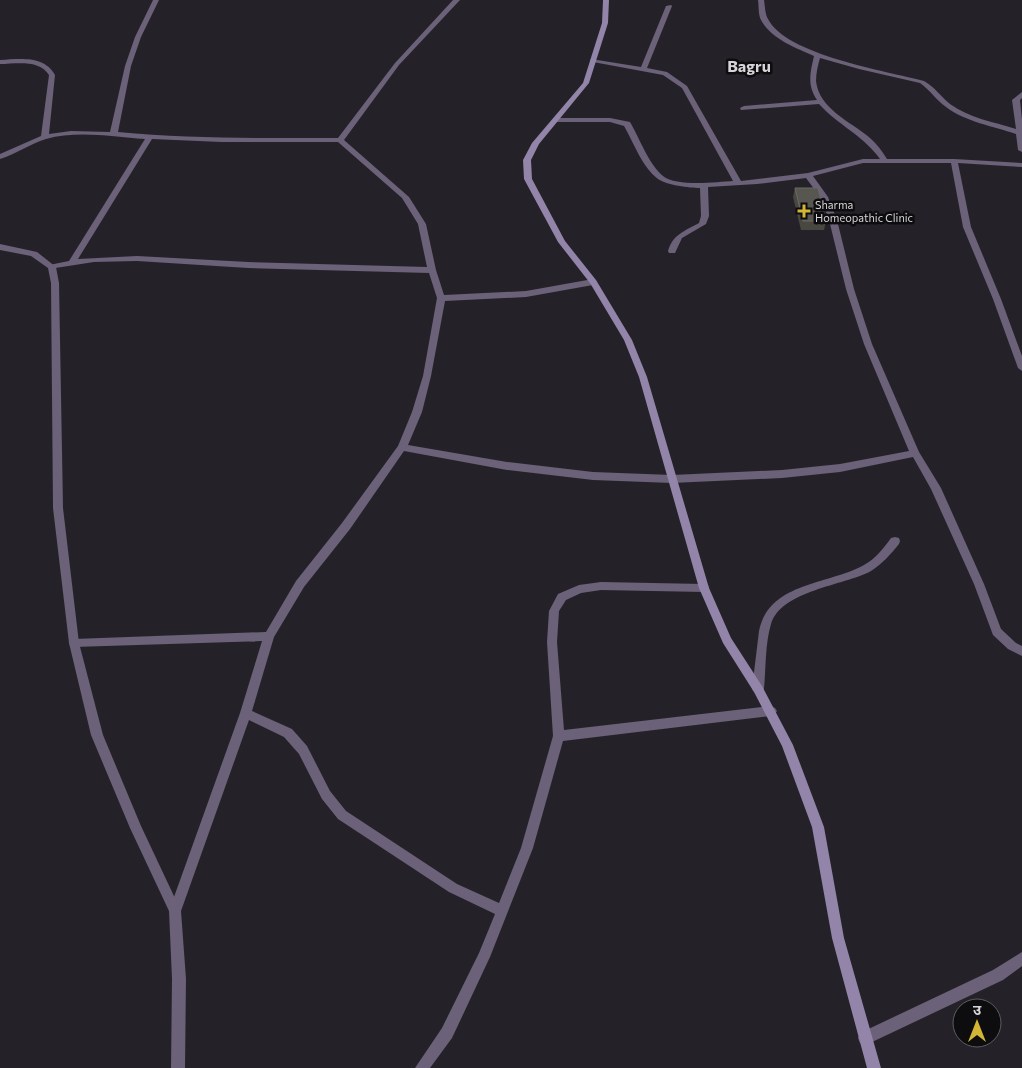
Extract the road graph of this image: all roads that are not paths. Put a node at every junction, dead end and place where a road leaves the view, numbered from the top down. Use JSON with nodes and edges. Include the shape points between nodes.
{"nodes":[{"id":1,"x":156,"y":0,"type":"edge"},
{"id":2,"x":457,"y":0,"type":"edge"},
{"id":3,"x":606,"y":0,"type":"edge"},
{"id":4,"x":761,"y":0,"type":"edge"},
{"id":5,"x":669,"y":6,"type":"dead end"},
{"id":6,"x":817,"y":54,"type":"junction"},
{"id":7,"x":593,"y":60,"type":"junction"},
{"id":8,"x":0,"y":62,"type":"edge"},
{"id":9,"x":643,"y":68,"type":"junction"},
{"id":10,"x":1022,"y":94,"type":"edge"},
{"id":11,"x":822,"y":102,"type":"junction"},
{"id":12,"x":744,"y":108,"type":"dead end"},
{"id":13,"x":556,"y":120,"type":"junction"},
{"id":14,"x":114,"y":132,"type":"junction"},
{"id":15,"x":1019,"y":132,"type":"junction"},
{"id":16,"x":45,"y":137,"type":"junction"},
{"id":17,"x":150,"y":137,"type":"junction"},
{"id":18,"x":340,"y":140,"type":"junction"},
{"id":19,"x":1022,"y":150,"type":"edge"},
{"id":20,"x":0,"y":157,"type":"edge"},
{"id":21,"x":885,"y":161,"type":"junction"},
{"id":22,"x":954,"y":161,"type":"junction"},
{"id":23,"x":1022,"y":164,"type":"edge"},
{"id":24,"x":808,"y":175,"type":"junction"},
{"id":25,"x":738,"y":183,"type":"junction"},
{"id":26,"x":704,"y":185,"type":"junction"},
{"id":27,"x":0,"y":247,"type":"edge"},
{"id":28,"x":672,"y":251,"type":"dead end"},
{"id":29,"x":72,"y":262,"type":"junction"},
{"id":30,"x":52,"y":267,"type":"junction"},
{"id":31,"x":432,"y":270,"type":"junction"},
{"id":32,"x":593,"y":282,"type":"junction"},
{"id":33,"x":441,"y":298,"type":"junction"},
{"id":34,"x":1022,"y":368,"type":"edge"},
{"id":35,"x":402,"y":447,"type":"junction"},
{"id":36,"x":916,"y":453,"type":"junction"},
{"id":37,"x":672,"y":479,"type":"junction"},
{"id":38,"x":895,"y":542,"type":"dead end"},
{"id":39,"x":704,"y":588,"type":"junction"},
{"id":40,"x":270,"y":636,"type":"junction"},
{"id":41,"x":74,"y":643,"type":"junction"},
{"id":42,"x":1022,"y":651,"type":"edge"},
{"id":43,"x":758,"y":689,"type":"junction"},
{"id":44,"x":771,"y":711,"type":"junction"},
{"id":45,"x":246,"y":713,"type":"junction"},
{"id":46,"x":559,"y":736,"type":"junction"},
{"id":47,"x":175,"y":911,"type":"junction"},
{"id":48,"x":502,"y":911,"type":"junction"},
{"id":49,"x":1022,"y":958,"type":"edge"},
{"id":50,"x":865,"y":1038,"type":"junction"},
{"id":51,"x":178,"y":1068,"type":"edge"},
{"id":52,"x":422,"y":1068,"type":"edge"},
{"id":53,"x":874,"y":1068,"type":"edge"}],
"edges":[{"from":1,"to":14,"type":"street","via":[[128,66]]},
{"from":2,"to":18,"type":"street","via":[[397,64]]},
{"from":3,"to":7,"type":"main road","via":[[605,23]]},
{"from":4,"to":6,"type":"street","via":[[764,21],[772,30]]},
{"from":5,"to":9,"type":"street"},
{"from":6,"to":11,"type":"street","via":[[813,81]]},
{"from":6,"to":15,"type":"street","via":[[832,61],[922,82],[952,109]]},
{"from":7,"to":9,"type":"street"},
{"from":7,"to":13,"type":"main road","via":[[586,83]]},
{"from":8,"to":16,"type":"street","via":[[33,62],[50,69]]},
{"from":9,"to":25,"type":"street","via":[[665,73],[685,87]]},
{"from":10,"to":15,"type":"street","via":[[1016,100]]},
{"from":11,"to":12,"type":"street"},
{"from":11,"to":21,"type":"street","via":[[839,120],[875,147]]},
{"from":13,"to":26,"type":"street","via":[[610,120],[626,124],[650,167],[662,179],[676,184]]},
{"from":13,"to":32,"type":"main road","via":[[536,143],[527,160],[528,179],[562,242]]},
{"from":14,"to":16,"type":"street","via":[[74,132]]},
{"from":14,"to":17,"type":"street"},
{"from":15,"to":19,"type":"street"},
{"from":16,"to":20,"type":"street"},
{"from":17,"to":18,"type":"street"},
{"from":17,"to":29,"type":"street"},
{"from":18,"to":31,"type":"street","via":[[405,197],[422,224]]},
{"from":21,"to":22,"type":"street"},
{"from":21,"to":24,"type":"street","via":[[863,161]]},
{"from":22,"to":23,"type":"street"},
{"from":22,"to":34,"type":"street","via":[[967,227]]},
{"from":24,"to":25,"type":"street"},
{"from":24,"to":36,"type":"street","via":[[824,197],[833,220],[868,344]]},
{"from":25,"to":26,"type":"street"},
{"from":26,"to":28,"type":"street","via":[[705,216],[702,224],[674,240]]},
{"from":27,"to":30,"type":"street","via":[[34,254]]},
{"from":29,"to":30,"type":"street"},
{"from":29,"to":31,"type":"street","via":[[129,260]]},
{"from":30,"to":41,"type":"street","via":[[55,283],[58,508]]},
{"from":31,"to":33,"type":"street"},
{"from":32,"to":33,"type":"street","via":[[526,294]]},
{"from":32,"to":37,"type":"main road","via":[[632,350],[643,377]]},
{"from":33,"to":35,"type":"street","via":[[427,376],[417,412]]},
{"from":35,"to":37,"type":"street","via":[[536,470]]},
{"from":35,"to":40,"type":"street","via":[[300,584]]},
{"from":36,"to":37,"type":"street","via":[[840,468]]},
{"from":36,"to":42,"type":"street","via":[[936,488],[998,632]]},
{"from":37,"to":39,"type":"main road"},
{"from":38,"to":43,"type":"street","via":[[867,568],[792,596],[775,606],[766,622]]},
{"from":39,"to":43,"type":"main road","via":[[727,640]]},
{"from":39,"to":46,"type":"street","via":[[601,586],[579,589],[562,596],[554,611],[552,642]]},
{"from":40,"to":41,"type":"street"},
{"from":40,"to":45,"type":"street"},
{"from":41,"to":47,"type":"street","via":[[97,735]]},
{"from":43,"to":44,"type":"main road"},
{"from":44,"to":46,"type":"street"},
{"from":44,"to":50,"type":"main road","via":[[818,827],[838,938]]},
{"from":45,"to":47,"type":"street"},
{"from":45,"to":48,"type":"street","via":[[288,733],[303,750],[326,794],[342,815],[453,888]]},
{"from":46,"to":48,"type":"street","via":[[527,848]]},
{"from":47,"to":51,"type":"street","via":[[179,978]]},
{"from":48,"to":52,"type":"street","via":[[447,1033]]},
{"from":49,"to":50,"type":"street","via":[[998,976]]},
{"from":50,"to":53,"type":"main road"}]}
